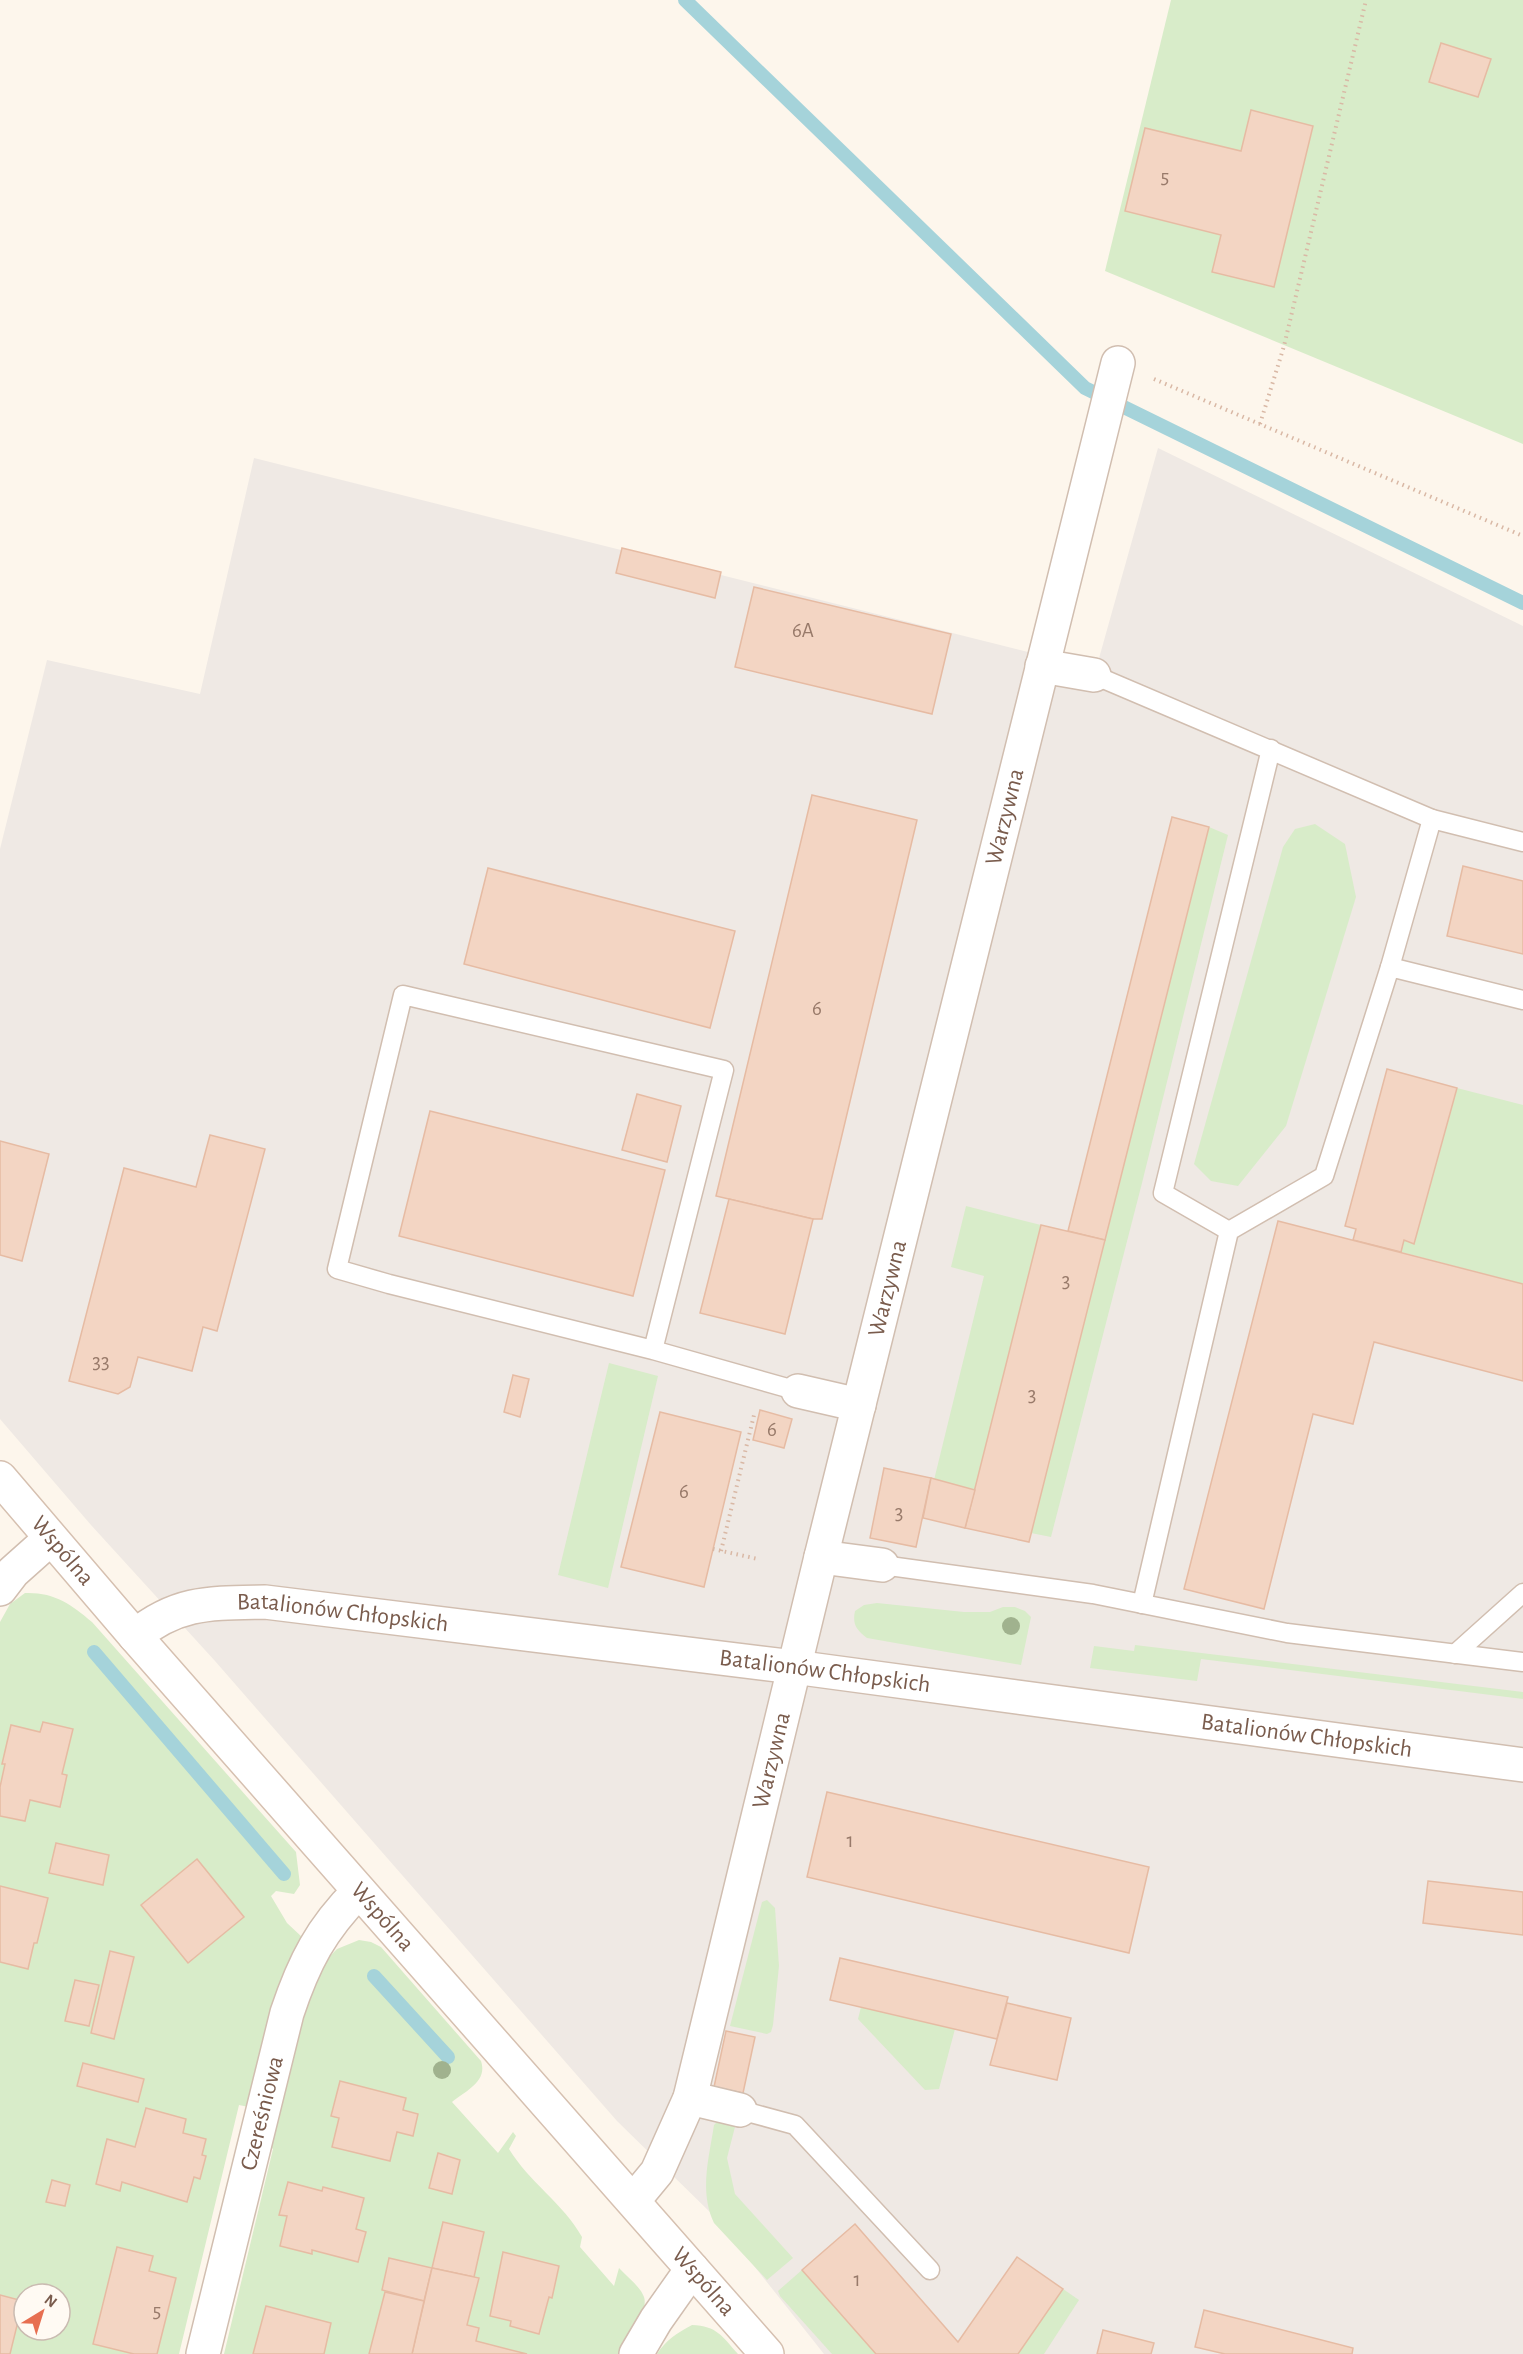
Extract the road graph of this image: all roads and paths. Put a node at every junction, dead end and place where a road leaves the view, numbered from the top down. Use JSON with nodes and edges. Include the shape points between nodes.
{"nodes":[{"id":1,"x":1366,"y":0,"type":"edge"},
{"id":2,"x":1116,"y":372,"type":"joint"},
{"id":3,"x":1260,"y":424,"type":"junction"},
{"id":4,"x":1523,"y":536,"type":"edge"},
{"id":5,"x":1042,"y":666,"type":"junction"},
{"id":6,"x":1094,"y":675,"type":"joint"},
{"id":7,"x":1270,"y":749,"type":"junction"},
{"id":8,"x":1432,"y":819,"type":"junction"},
{"id":9,"x":1523,"y":842,"type":"edge"},
{"id":10,"x":1390,"y":967,"type":"junction"},
{"id":11,"x":1523,"y":1000,"type":"edge"},
{"id":12,"x":1229,"y":1231,"type":"junction"},
{"id":13,"x":652,"y":1350,"type":"junction"},
{"id":14,"x":798,"y":1390,"type":"joint"},
{"id":15,"x":757,"y":1401,"type":"dead end"},
{"id":16,"x":859,"y":1405,"type":"junction"},
{"id":17,"x":0,"y":1478,"type":"edge"},
{"id":18,"x":51,"y":1539,"type":"junction"},
{"id":19,"x":713,"y":1549,"type":"dead end"},
{"id":20,"x":721,"y":1551,"type":"junction"},
{"id":21,"x":821,"y":1557,"type":"junction"},
{"id":22,"x":758,"y":1559,"type":"dead end"},
{"id":23,"x":882,"y":1565,"type":"joint"},
{"id":24,"x":0,"y":1589,"type":"edge"},
{"id":25,"x":1523,"y":1593,"type":"edge"},
{"id":26,"x":1142,"y":1604,"type":"junction"},
{"id":27,"x":135,"y":1636,"type":"junction"},
{"id":28,"x":1455,"y":1654,"type":"junction"},
{"id":29,"x":1523,"y":1662,"type":"edge"},
{"id":30,"x":794,"y":1666,"type":"junction"},
{"id":31,"x":1523,"y":1765,"type":"edge"},
{"id":32,"x":359,"y":1891,"type":"junction"},
{"id":33,"x":690,"y":2098,"type":"junction"},
{"id":34,"x":740,"y":2110,"type":"joint"},
{"id":35,"x":633,"y":2201,"type":"junction"},
{"id":36,"x":692,"y":2269,"type":"junction"},
{"id":37,"x":930,"y":2270,"type":"dead end"},
{"id":38,"x":203,"y":2354,"type":"edge"},
{"id":39,"x":636,"y":2354,"type":"edge"},
{"id":40,"x":767,"y":2354,"type":"edge"}],
"edges":[{"from":1,"to":3,"type":"path","via":[[1284,346]]},
{"from":2,"to":3,"type":"path"},
{"from":2,"to":5,"type":"street","name":"Warzywna"},
{"from":3,"to":4,"type":"path"},
{"from":5,"to":6,"type":"street"},
{"from":5,"to":16,"type":"street","name":"Warzywna"},
{"from":6,"to":7,"type":"lane"},
{"from":7,"to":8,"type":"lane"},
{"from":7,"to":12,"type":"lane","via":[[1163,1193]]},
{"from":8,"to":9,"type":"lane"},
{"from":8,"to":10,"type":"lane"},
{"from":10,"to":11,"type":"lane"},
{"from":10,"to":12,"type":"lane","via":[[1324,1176]]},
{"from":12,"to":26,"type":"lane"},
{"from":13,"to":13,"type":"lane","via":[[337,1269],[403,995],[724,1070]]},
{"from":13,"to":14,"type":"lane"},
{"from":14,"to":16,"type":"street"},
{"from":15,"to":20,"type":"path"},
{"from":16,"to":21,"type":"street","name":"Warzywna"},
{"from":17,"to":18,"type":"street","name":"Wspólna"},
{"from":18,"to":24,"type":"street","via":[[13,1572]]},
{"from":18,"to":27,"type":"street","name":"Wspólna"},
{"from":19,"to":20,"type":"path"},
{"from":20,"to":22,"type":"path"},
{"from":21,"to":23,"type":"street"},
{"from":21,"to":30,"type":"street","name":"Warzywna"},
{"from":23,"to":26,"type":"lane"},
{"from":25,"to":28,"type":"lane"},
{"from":26,"to":28,"type":"lane","via":[[1287,1633]]},
{"from":27,"to":30,"type":"street","name":"Batalionów Chłopskich","via":[[164,1614],[193,1606],[264,1602]]},
{"from":27,"to":32,"type":"street","name":"Wspólna"},
{"from":28,"to":29,"type":"lane"},
{"from":30,"to":31,"type":"street","name":"Batalionów Chłopskich"},
{"from":30,"to":33,"type":"street","name":"Warzywna"},
{"from":32,"to":35,"type":"street","name":"Wspólna"},
{"from":32,"to":38,"type":"street","name":"Czereśniowa","via":[[325,1929],[293,1995]]},
{"from":33,"to":34,"type":"street"},
{"from":33,"to":35,"type":"street","name":"Warzywna","via":[[657,2172]]},
{"from":34,"to":37,"type":"lane","via":[[795,2125]]},
{"from":35,"to":36,"type":"street","name":"Wspólna"},
{"from":36,"to":39,"type":"street"},
{"from":36,"to":40,"type":"street","name":"Wspólna"}]}
